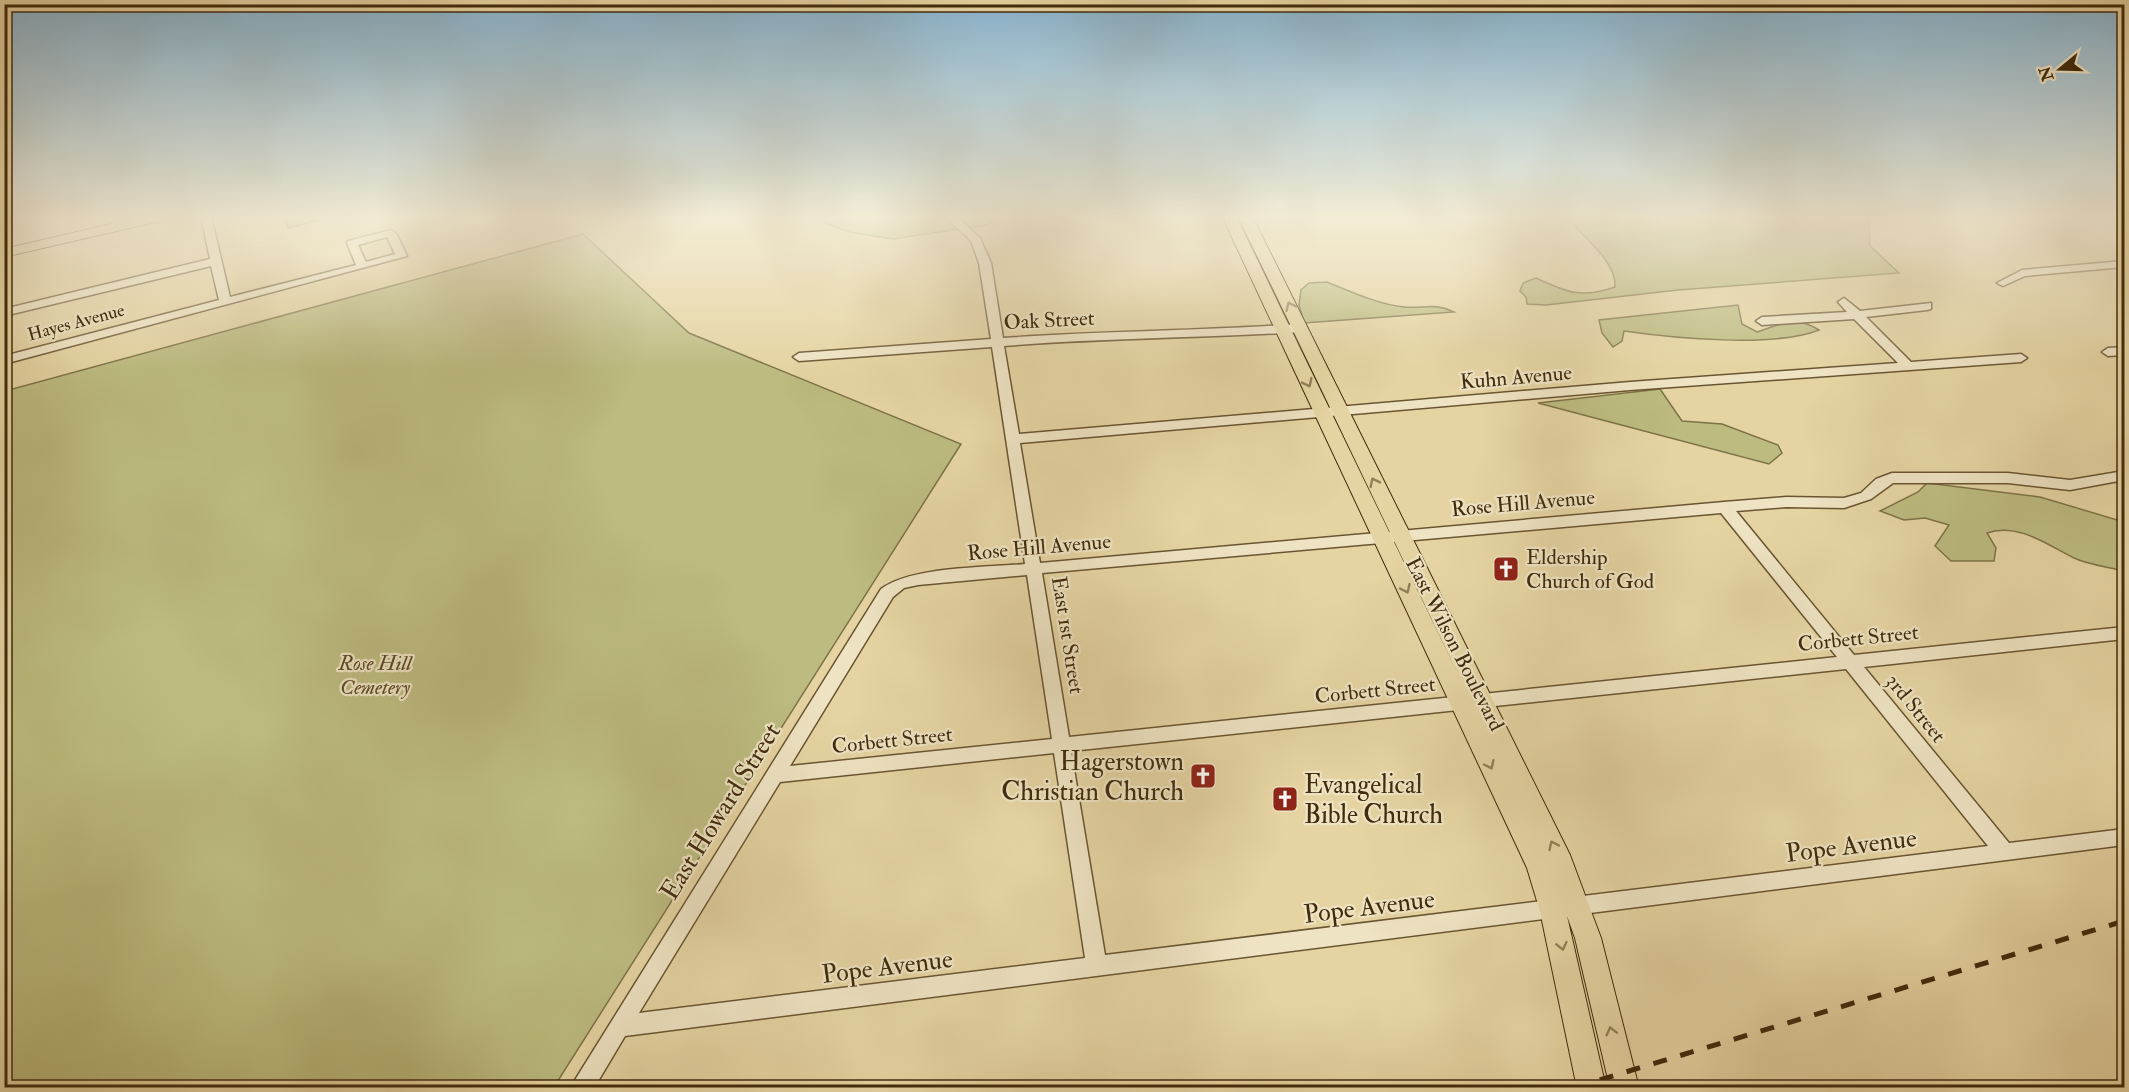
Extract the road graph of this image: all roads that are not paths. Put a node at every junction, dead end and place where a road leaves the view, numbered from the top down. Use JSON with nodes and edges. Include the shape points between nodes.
{"nodes":[{"id":1,"x":192,"y":267,"type":"edge"},
{"id":2,"x":217,"y":267,"type":"edge"},
{"id":3,"x":358,"y":267,"type":"edge"},
{"id":4,"x":984,"y":267,"type":"edge"},
{"id":5,"x":1253,"y":267,"type":"edge"},
{"id":6,"x":1270,"y":267,"type":"edge"},
{"id":7,"x":2090,"y":267,"type":"edge"},
{"id":8,"x":2003,"y":283,"type":"dead end"},
{"id":9,"x":225,"y":302,"type":"junction"},
{"id":10,"x":1844,"y":302,"type":"dead end"},
{"id":11,"x":1927,"y":306,"type":"dead end"},
{"id":12,"x":4,"y":314,"type":"edge"},
{"id":13,"x":1856,"y":315,"type":"junction"},
{"id":14,"x":1762,"y":321,"type":"dead end"},
{"id":15,"x":1301,"y":328,"type":"junction"},
{"id":16,"x":1283,"y":330,"type":"junction"},
{"id":17,"x":998,"y":343,"type":"junction"},
{"id":18,"x":2124,"y":351,"type":"edge"},
{"id":19,"x":2108,"y":352,"type":"dead end"},
{"id":20,"x":799,"y":357,"type":"dead end"},
{"id":21,"x":2021,"y":358,"type":"dead end"},
{"id":22,"x":4,"y":360,"type":"edge"},
{"id":23,"x":1907,"y":365,"type":"junction"},
{"id":24,"x":1331,"y":412,"type":"junction"},
{"id":25,"x":1014,"y":439,"type":"junction"},
{"id":26,"x":2124,"y":476,"type":"edge"},
{"id":27,"x":1724,"y":507,"type":"junction"},
{"id":28,"x":1390,"y":536,"type":"junction"},
{"id":29,"x":1034,"y":569,"type":"junction"},
{"id":30,"x":918,"y":579,"type":"joint"},
{"id":31,"x":2124,"y":633,"type":"edge"},
{"id":32,"x":1850,"y":662,"type":"junction"},
{"id":33,"x":1472,"y":702,"type":"junction"},
{"id":34,"x":1062,"y":746,"type":"junction"},
{"id":35,"x":774,"y":775,"type":"junction"},
{"id":36,"x":2124,"y":837,"type":"edge"},
{"id":37,"x":2006,"y":853,"type":"junction"},
{"id":38,"x":1579,"y":908,"type":"junction"},
{"id":39,"x":1553,"y":911,"type":"junction"},
{"id":40,"x":1097,"y":967,"type":"junction"},
{"id":41,"x":620,"y":1026,"type":"junction"},
{"id":42,"x":581,"y":1088,"type":"edge"},
{"id":43,"x":1592,"y":1088,"type":"edge"},
{"id":44,"x":1625,"y":1088,"type":"edge"}],
"edges":[{"from":1,"to":12,"type":"street"},
{"from":2,"to":9,"type":"street"},
{"from":3,"to":9,"type":"street","name":"Hayes Avenue"},
{"from":4,"to":17,"type":"street","name":"East 1st Street"},
{"from":5,"to":16,"type":"main road","name":"East Wilson Boulevard"},
{"from":15,"to":6,"type":"main road","name":"East Wilson Boulevard","one_way":true},
{"from":7,"to":8,"type":"street","via":[[2022,273]]},
{"from":9,"to":22,"type":"street","name":"Hayes Avenue"},
{"from":10,"to":13,"type":"street"},
{"from":11,"to":13,"type":"street"},
{"from":13,"to":14,"type":"street"},
{"from":13,"to":23,"type":"street"},
{"from":15,"to":16,"type":"street","name":"Oak Street"},
{"from":15,"to":24,"type":"main road","name":"East Wilson Boulevard"},
{"from":16,"to":17,"type":"street","name":"Oak Street"},
{"from":16,"to":24,"type":"main road","name":"East Wilson Boulevard","one_way":true},
{"from":17,"to":20,"type":"street","name":"Oak Street"},
{"from":17,"to":25,"type":"street","name":"East 1st Street"},
{"from":18,"to":19,"type":"street"},
{"from":21,"to":23,"type":"street","name":"Kuhn Avenue"},
{"from":23,"to":24,"type":"street","name":"Kuhn Avenue"},
{"from":24,"to":25,"type":"street","name":"Kuhn Avenue"},
{"from":24,"to":28,"type":"main road","name":"East Wilson Boulevard"},
{"from":25,"to":29,"type":"street","name":"East 1st Street"},
{"from":26,"to":27,"type":"street","name":"Rose Hill Avenue","via":[[2070,485],[2008,478],[1892,478],[1878,483],[1856,500]]},
{"from":27,"to":28,"type":"street","name":"Rose Hill Avenue"},
{"from":27,"to":32,"type":"street","name":"3rd Street"},
{"from":28,"to":29,"type":"street","name":"Rose Hill Avenue"},
{"from":28,"to":33,"type":"main road","name":"East Wilson Boulevard"},
{"from":29,"to":30,"type":"street","name":"Rose Hill Avenue"},
{"from":29,"to":34,"type":"street","name":"East 1st Street"},
{"from":30,"to":35,"type":"street","name":"East Howard Street","via":[[899,584],[887,593]]},
{"from":31,"to":32,"type":"street","name":"Corbett Street"},
{"from":32,"to":33,"type":"street","name":"Corbett Street"},
{"from":32,"to":37,"type":"street","name":"3rd Street"},
{"from":33,"to":34,"type":"street","name":"Corbett Street"},
{"from":38,"to":33,"type":"main road","name":"East Wilson Boulevard","one_way":true,"via":[[1562,863]]},
{"from":33,"to":39,"type":"main road","name":"East Wilson Boulevard","one_way":true},
{"from":34,"to":35,"type":"street","name":"Corbett Street"},
{"from":34,"to":40,"type":"street","name":"East 1st Street"},
{"from":35,"to":41,"type":"street","name":"East Howard Street"},
{"from":36,"to":37,"type":"street","name":"Pope Avenue"},
{"from":37,"to":38,"type":"street","name":"Pope Avenue"},
{"from":38,"to":39,"type":"street","name":"Pope Avenue"},
{"from":44,"to":38,"type":"main road","name":"East Wilson Boulevard","one_way":true},
{"from":39,"to":40,"type":"street","name":"Pope Avenue"},
{"from":39,"to":43,"type":"main road","name":"East Wilson Boulevard","one_way":true},
{"from":40,"to":41,"type":"street","name":"Pope Avenue"},
{"from":41,"to":42,"type":"street","name":"East Howard Street"}]}
